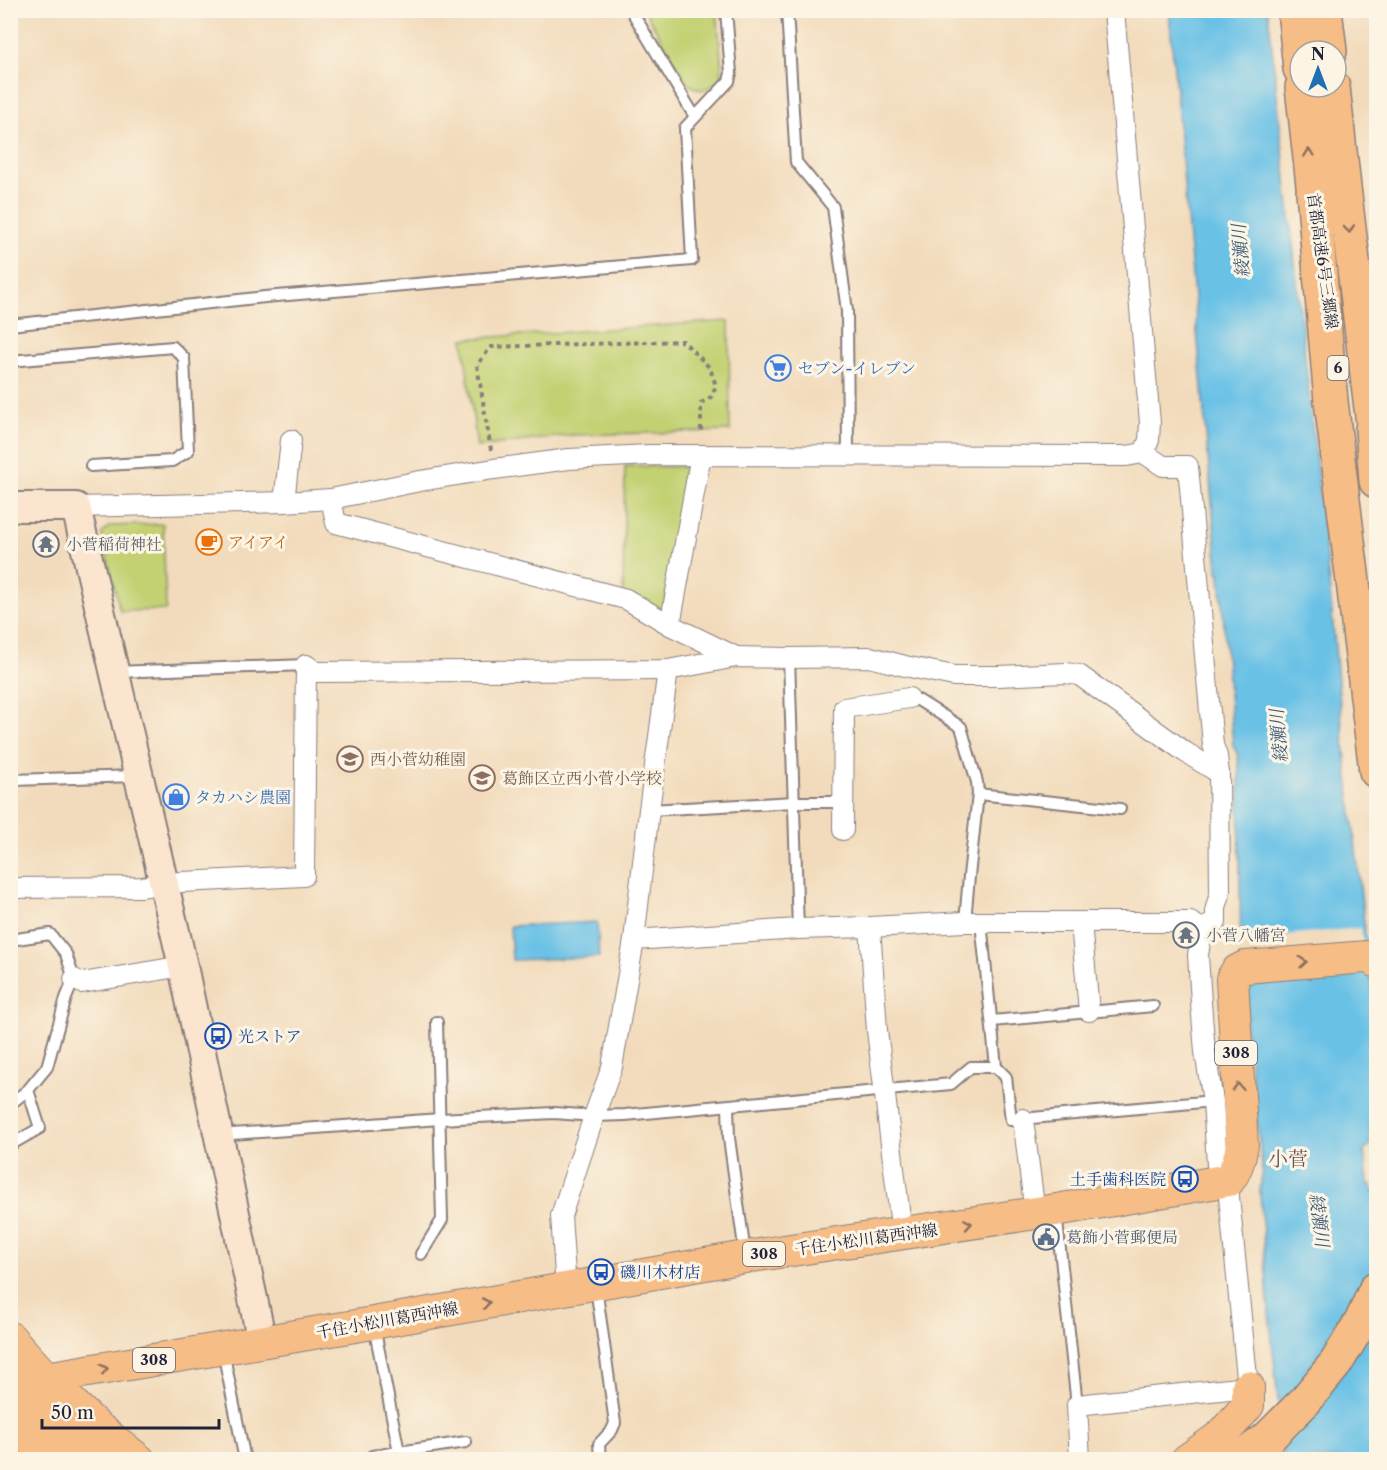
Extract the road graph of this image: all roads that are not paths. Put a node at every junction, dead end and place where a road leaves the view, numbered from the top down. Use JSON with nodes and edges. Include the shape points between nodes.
{"nodes":[{"id":1,"x":630,"y":10,"type":"edge"},
{"id":2,"x":726,"y":10,"type":"edge"},
{"id":3,"x":787,"y":10,"type":"edge"},
{"id":4,"x":1114,"y":10,"type":"edge"},
{"id":5,"x":1294,"y":10,"type":"edge"},
{"id":6,"x":1325,"y":10,"type":"edge"},
{"id":7,"x":1297,"y":39,"type":"edge"},
{"id":8,"x":1329,"y":39,"type":"edge"},
{"id":9,"x":1303,"y":99,"type":"edge"},
{"id":10,"x":1335,"y":99,"type":"edge"},
{"id":11,"x":695,"y":117,"type":"junction"},
{"id":12,"x":1313,"y":192,"type":"junction"},
{"id":13,"x":10,"y":325,"type":"edge"},
{"id":14,"x":10,"y":361,"type":"edge"},
{"id":15,"x":1371,"y":409,"type":"junction"},
{"id":16,"x":291,"y":440,"type":"dead end"},
{"id":17,"x":1377,"y":449,"type":"edge"},
{"id":18,"x":1144,"y":453,"type":"junction"},
{"id":19,"x":701,"y":455,"type":"junction"},
{"id":20,"x":848,"y":455,"type":"junction"},
{"id":21,"x":91,"y":466,"type":"dead end"},
{"id":22,"x":1377,"y":481,"type":"edge"},
{"id":23,"x":331,"y":499,"type":"junction"},
{"id":24,"x":284,"y":502,"type":"junction"},
{"id":25,"x":10,"y":507,"type":"edge"},
{"id":26,"x":76,"y":507,"type":"junction"},
{"id":27,"x":670,"y":626,"type":"junction"},
{"id":28,"x":1377,"y":648,"type":"edge"},
{"id":29,"x":736,"y":657,"type":"junction"},
{"id":30,"x":789,"y":658,"type":"junction"},
{"id":31,"x":306,"y":665,"type":"junction"},
{"id":32,"x":905,"y":666,"type":"junction"},
{"id":33,"x":668,"y":670,"type":"junction"},
{"id":34,"x":115,"y":672,"type":"junction"},
{"id":35,"x":913,"y":699,"type":"junction"},
{"id":36,"x":1377,"y":771,"type":"edge"},
{"id":37,"x":1219,"y":772,"type":"junction"},
{"id":38,"x":139,"y":776,"type":"junction"},
{"id":39,"x":10,"y":785,"type":"edge"},
{"id":40,"x":978,"y":794,"type":"junction"},
{"id":41,"x":794,"y":802,"type":"junction"},
{"id":42,"x":842,"y":802,"type":"junction"},
{"id":43,"x":1120,"y":809,"type":"dead end"},
{"id":44,"x":649,"y":810,"type":"junction"},
{"id":45,"x":843,"y":830,"type":"dead end"},
{"id":46,"x":163,"y":883,"type":"junction"},
{"id":47,"x":10,"y":888,"type":"edge"},
{"id":48,"x":973,"y":922,"type":"junction"},
{"id":49,"x":1081,"y":923,"type":"junction"},
{"id":50,"x":870,"y":927,"type":"junction"},
{"id":51,"x":798,"y":929,"type":"junction"},
{"id":52,"x":1202,"y":929,"type":"junction"},
{"id":53,"x":10,"y":940,"type":"edge"},
{"id":54,"x":634,"y":940,"type":"junction"},
{"id":55,"x":1371,"y":959,"type":"edge"},
{"id":56,"x":183,"y":966,"type":"junction"},
{"id":57,"x":74,"y":979,"type":"junction"},
{"id":58,"x":1152,"y":1006,"type":"dead end"},
{"id":59,"x":1089,"y":1011,"type":"junction"},
{"id":60,"x":992,"y":1021,"type":"junction"},
{"id":61,"x":437,"y":1022,"type":"dead end"},
{"id":62,"x":996,"y":1067,"type":"junction"},
{"id":63,"x":884,"y":1089,"type":"junction"},
{"id":64,"x":28,"y":1090,"type":"junction"},
{"id":65,"x":1213,"y":1101,"type":"junction"},
{"id":66,"x":10,"y":1104,"type":"edge"},
{"id":67,"x":728,"y":1106,"type":"junction"},
{"id":68,"x":594,"y":1116,"type":"junction"},
{"id":69,"x":440,"y":1119,"type":"junction"},
{"id":70,"x":1023,"y":1119,"type":"junction"},
{"id":71,"x":218,"y":1135,"type":"junction"},
{"id":72,"x":10,"y":1145,"type":"edge"},
{"id":73,"x":1229,"y":1180,"type":"junction"},
{"id":74,"x":1046,"y":1212,"type":"junction"},
{"id":75,"x":902,"y":1234,"type":"junction"},
{"id":76,"x":421,"y":1254,"type":"dead end"},
{"id":77,"x":746,"y":1257,"type":"junction"},
{"id":78,"x":580,"y":1287,"type":"junction"},
{"id":79,"x":1377,"y":1288,"type":"edge"},
{"id":80,"x":1377,"y":1315,"type":"edge"},
{"id":81,"x":373,"y":1323,"type":"junction"},
{"id":82,"x":10,"y":1338,"type":"edge"},
{"id":83,"x":262,"y":1341,"type":"junction"},
{"id":84,"x":222,"y":1348,"type":"junction"},
{"id":85,"x":10,"y":1375,"type":"edge"},
{"id":86,"x":46,"y":1378,"type":"junction"},
{"id":87,"x":1248,"y":1387,"type":"junction"},
{"id":88,"x":10,"y":1395,"type":"edge"},
{"id":89,"x":1077,"y":1405,"type":"junction"},
{"id":90,"x":10,"y":1420,"type":"edge"},
{"id":91,"x":466,"y":1442,"type":"dead end"},
{"id":92,"x":428,"y":1447,"type":"junction"},
{"id":93,"x":399,"y":1452,"type":"junction"},
{"id":94,"x":372,"y":1456,"type":"dead end"},
{"id":95,"x":1192,"y":1458,"type":"edge"},
{"id":96,"x":54,"y":1460,"type":"edge"},
{"id":97,"x":88,"y":1460,"type":"edge"},
{"id":98,"x":99,"y":1460,"type":"edge"},
{"id":99,"x":139,"y":1460,"type":"edge"},
{"id":100,"x":244,"y":1460,"type":"edge"},
{"id":101,"x":430,"y":1460,"type":"edge"},
{"id":102,"x":600,"y":1460,"type":"edge"},
{"id":103,"x":1080,"y":1460,"type":"edge"},
{"id":104,"x":1239,"y":1460,"type":"edge"},
{"id":105,"x":1258,"y":1460,"type":"edge"}],
"edges":[{"from":1,"to":11,"type":"lane"},
{"from":2,"to":11,"type":"lane","via":[[729,81]]},
{"from":3,"to":20,"type":"lane","via":[[796,162],[833,207],[847,311]]},
{"from":4,"to":18,"type":"street","via":[[1150,423]]},
{"from":5,"to":7,"type":"highway"},
{"from":6,"to":8,"type":"highway"},
{"from":12,"to":9,"type":"highway","name":"首都高速6号三郷線","number":"6","one_way":true},
{"from":10,"to":15,"type":"highway","name":"首都高速6号三郷線","number":"6","one_way":true},
{"from":11,"to":13,"type":"lane","via":[[685,128],[692,260],[265,297]]},
{"from":12,"to":28,"type":"highway","name":"首都高速6号三郷線","number":"6"},
{"from":12,"to":36,"type":"highway","via":[[1331,401]]},
{"from":14,"to":21,"type":"lane","via":[[173,347],[184,358],[188,451],[172,461]]},
{"from":15,"to":17,"type":"highway","name":"首都高速6号三郷線","number":"6"},
{"from":15,"to":22,"type":"highway"},
{"from":16,"to":24,"type":"street"},
{"from":18,"to":20,"type":"street"},
{"from":18,"to":37,"type":"street","via":[[1163,466],[1188,466],[1213,745]]},
{"from":19,"to":20,"type":"street"},
{"from":19,"to":23,"type":"street","via":[[569,459]]},
{"from":19,"to":27,"type":"street"},
{"from":23,"to":24,"type":"street"},
{"from":23,"to":27,"type":"street","via":[[336,523],[626,599]]},
{"from":24,"to":26,"type":"street"},
{"from":25,"to":26,"type":"street"},
{"from":26,"to":34,"type":"street"},
{"from":27,"to":29,"type":"street"},
{"from":29,"to":30,"type":"street"},
{"from":29,"to":33,"type":"street"},
{"from":30,"to":32,"type":"street","via":[[870,657]]},
{"from":30,"to":41,"type":"lane"},
{"from":31,"to":33,"type":"street","via":[[316,672]]},
{"from":31,"to":34,"type":"lane"},
{"from":31,"to":46,"type":"street","via":[[304,876]]},
{"from":32,"to":35,"type":"street"},
{"from":32,"to":37,"type":"street","via":[[954,676],[1079,675]]},
{"from":33,"to":44,"type":"street"},
{"from":34,"to":38,"type":"street"},
{"from":35,"to":40,"type":"lane","via":[[961,727]]},
{"from":35,"to":42,"type":"street","via":[[844,708]]},
{"from":37,"to":52,"type":"street","via":[[1220,894],[1216,922]]},
{"from":38,"to":39,"type":"lane","via":[[13,780]]},
{"from":38,"to":46,"type":"street"},
{"from":40,"to":43,"type":"lane"},
{"from":40,"to":48,"type":"lane","via":[[969,876]]},
{"from":41,"to":42,"type":"lane"},
{"from":41,"to":44,"type":"lane"},
{"from":41,"to":51,"type":"lane"},
{"from":42,"to":45,"type":"street"},
{"from":44,"to":54,"type":"street"},
{"from":46,"to":47,"type":"street","via":[[142,887]]},
{"from":46,"to":56,"type":"street"},
{"from":48,"to":49,"type":"street"},
{"from":48,"to":50,"type":"street"},
{"from":48,"to":60,"type":"lane"},
{"from":49,"to":52,"type":"street","via":[[1190,922]]},
{"from":49,"to":59,"type":"street"},
{"from":50,"to":51,"type":"street"},
{"from":50,"to":63,"type":"street"},
{"from":51,"to":54,"type":"street"},
{"from":52,"to":65,"type":"street","via":[[1198,955],[1201,1003]]},
{"from":53,"to":57,"type":"lane","via":[[50,934],[66,954]]},
{"from":54,"to":68,"type":"street","via":[[612,1067]]},
{"from":73,"to":55,"type":"main road","number":"308","one_way":true,"via":[[1236,1170],[1242,1145],[1232,979],[1237,971],[1245,967]]},
{"from":56,"to":57,"type":"street","via":[[82,983]]},
{"from":56,"to":71,"type":"street"},
{"from":57,"to":64,"type":"lane","via":[[47,1067]]},
{"from":58,"to":59,"type":"lane"},
{"from":59,"to":60,"type":"lane"},
{"from":60,"to":62,"type":"lane"},
{"from":61,"to":69,"type":"lane"},
{"from":62,"to":63,"type":"lane","via":[[971,1067],[951,1084]]},
{"from":62,"to":70,"type":"lane","via":[[1006,1077],[1011,1120]]},
{"from":63,"to":67,"type":"lane"},
{"from":63,"to":75,"type":"street"},
{"from":64,"to":66,"type":"lane"},
{"from":64,"to":72,"type":"lane","via":[[40,1128]]},
{"from":65,"to":70,"type":"lane"},
{"from":65,"to":73,"type":"street","via":[[1217,1165]]},
{"from":67,"to":68,"type":"lane"},
{"from":67,"to":77,"type":"lane"},
{"from":68,"to":69,"type":"lane","via":[[554,1113]]},
{"from":68,"to":78,"type":"street","via":[[561,1216]]},
{"from":69,"to":71,"type":"lane"},
{"from":69,"to":76,"type":"lane","via":[[442,1220]]},
{"from":70,"to":74,"type":"street"},
{"from":71,"to":83,"type":"street"},
{"from":73,"to":74,"type":"main road","name":"千住小松川葛西沖線","number":"308"},
{"from":73,"to":87,"type":"street"},
{"from":75,"to":74,"type":"main road","name":"千住小松川葛西沖線","number":"308","one_way":true},
{"from":74,"to":89,"type":"lane"},
{"from":75,"to":77,"type":"main road","name":"千住小松川葛西沖線","number":"308"},
{"from":77,"to":78,"type":"main road","name":"千住小松川葛西沖線","number":"308"},
{"from":81,"to":78,"type":"main road","name":"千住小松川葛西沖線","number":"308","one_way":true},
{"from":78,"to":102,"type":"lane","via":[[615,1423],[599,1444]]},
{"from":79,"to":104,"type":"highway","via":[[1336,1363],[1268,1438]]},
{"from":80,"to":105,"type":"highway","via":[[1344,1372],[1311,1412]]},
{"from":81,"to":83,"type":"main road","name":"千住小松川葛西沖線","number":"308"},
{"from":81,"to":93,"type":"lane"},
{"from":82,"to":86,"type":"main road"},
{"from":83,"to":84,"type":"main road","name":"千住小松川葛西沖線","number":"308"},
{"from":86,"to":84,"type":"main road","name":"千住小松川葛西沖線","number":"308","one_way":true},
{"from":84,"to":100,"type":"lane"},
{"from":85,"to":98,"type":"highway"},
{"from":86,"to":99,"type":"main road"},
{"from":87,"to":89,"type":"street"},
{"from":87,"to":95,"type":"main road","via":[[1248,1405],[1222,1435]]},
{"from":88,"to":97,"type":"main road"},
{"from":89,"to":103,"type":"street"},
{"from":90,"to":96,"type":"highway"},
{"from":91,"to":92,"type":"lane"},
{"from":92,"to":93,"type":"lane"},
{"from":92,"to":101,"type":"lane"},
{"from":93,"to":94,"type":"lane"}]}
